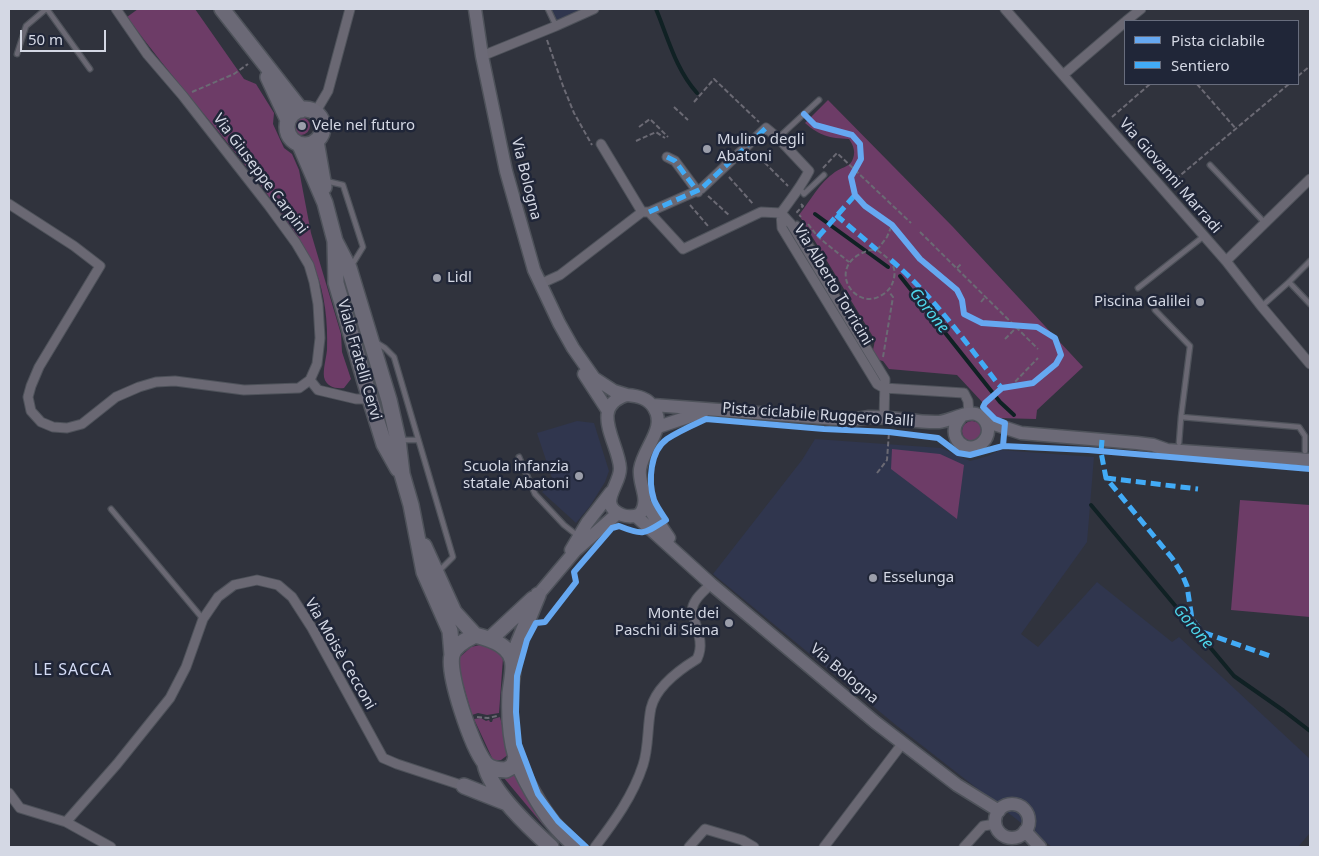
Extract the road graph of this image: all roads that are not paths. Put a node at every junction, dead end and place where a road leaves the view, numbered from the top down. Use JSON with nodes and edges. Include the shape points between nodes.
{"nodes":[{"id":1,"x":46,"y":9,"type":"edge"},
{"id":2,"x":116,"y":9,"type":"edge"},
{"id":3,"x":222,"y":9,"type":"edge"},
{"id":4,"x":350,"y":9,"type":"edge"},
{"id":5,"x":475,"y":9,"type":"edge"},
{"id":6,"x":548,"y":9,"type":"edge"},
{"id":7,"x":594,"y":9,"type":"edge"},
{"id":8,"x":1005,"y":9,"type":"edge"},
{"id":9,"x":1141,"y":9,"type":"edge"},
{"id":10,"x":1128,"y":20,"type":"edge"},
{"id":11,"x":1124,"y":24,"type":"edge"},
{"id":12,"x":556,"y":26,"type":"junction"},
{"id":13,"x":16,"y":54,"type":"dead end"},
{"id":14,"x":258,"y":56,"type":"junction"},
{"id":15,"x":482,"y":56,"type":"junction"},
{"id":16,"x":90,"y":68,"type":"dead end"},
{"id":17,"x":1063,"y":76,"type":"junction"},
{"id":18,"x":819,"y":100,"type":"dead end"},
{"id":19,"x":308,"y":111,"type":"junction"},
{"id":20,"x":288,"y":120,"type":"junction"},
{"id":21,"x":778,"y":138,"type":"junction"},
{"id":22,"x":316,"y":141,"type":"junction"},
{"id":23,"x":601,"y":144,"type":"road end"},
{"id":24,"x":300,"y":145,"type":"junction"},
{"id":25,"x":666,"y":157,"type":"dead end"},
{"id":26,"x":1210,"y":165,"type":"dead end"},
{"id":27,"x":822,"y":172,"type":"road end"},
{"id":28,"x":1310,"y":179,"type":"edge"},
{"id":29,"x":323,"y":180,"type":"junction"},
{"id":30,"x":800,"y":189,"type":"junction"},
{"id":31,"x":699,"y":190,"type":"junction"},
{"id":32,"x":325,"y":203,"type":"junction"},
{"id":33,"x":9,"y":204,"type":"edge"},
{"id":34,"x":646,"y":212,"type":"junction"},
{"id":35,"x":780,"y":213,"type":"junction"},
{"id":36,"x":1265,"y":223,"type":"junction"},
{"id":37,"x":797,"y":224,"type":"dead end"},
{"id":38,"x":1204,"y":236,"type":"junction"},
{"id":39,"x":335,"y":241,"type":"junction"},
{"id":40,"x":808,"y":253,"type":"junction"},
{"id":41,"x":1226,"y":260,"type":"junction"},
{"id":42,"x":1310,"y":261,"type":"edge"},
{"id":43,"x":349,"y":268,"type":"junction"},
{"id":44,"x":1289,"y":282,"type":"junction"},
{"id":45,"x":540,"y":284,"type":"junction"},
{"id":46,"x":1138,"y":288,"type":"dead end"},
{"id":47,"x":1310,"y":304,"type":"edge"},
{"id":48,"x":1262,"y":307,"type":"junction"},
{"id":49,"x":1155,"y":310,"type":"dead end"},
{"id":50,"x":371,"y":340,"type":"junction"},
{"id":51,"x":573,"y":348,"type":"junction"},
{"id":52,"x":1310,"y":364,"type":"edge"},
{"id":53,"x":310,"y":380,"type":"junction"},
{"id":54,"x":884,"y":384,"type":"junction"},
{"id":55,"x":627,"y":395,"type":"junction"},
{"id":56,"x":370,"y":399,"type":"junction"},
{"id":57,"x":652,"y":405,"type":"junction"},
{"id":58,"x":710,"y":409,"type":"junction"},
{"id":59,"x":608,"y":411,"type":"junction"},
{"id":60,"x":964,"y":416,"type":"junction"},
{"id":61,"x":1181,"y":417,"type":"junction"},
{"id":62,"x":884,"y":418,"type":"junction"},
{"id":63,"x":985,"y":421,"type":"junction"},
{"id":64,"x":658,"y":427,"type":"junction"},
{"id":65,"x":398,"y":440,"type":"junction"},
{"id":66,"x":417,"y":440,"type":"junction"},
{"id":67,"x":1179,"y":443,"type":"junction"},
{"id":68,"x":1153,"y":445,"type":"junction"},
{"id":69,"x":1308,"y":455,"type":"edge"},
{"id":70,"x":519,"y":457,"type":"dead end"},
{"id":71,"x":402,"y":474,"type":"junction"},
{"id":72,"x":611,"y":492,"type":"junction"},
{"id":73,"x":646,"y":503,"type":"junction"},
{"id":74,"x":111,"y":508,"type":"dead end"},
{"id":75,"x":618,"y":513,"type":"junction"},
{"id":76,"x":636,"y":516,"type":"junction"},
{"id":77,"x":416,"y":529,"type":"junction"},
{"id":78,"x":579,"y":536,"type":"junction"},
{"id":79,"x":677,"y":551,"type":"junction"},
{"id":80,"x":564,"y":563,"type":"junction"},
{"id":81,"x":438,"y":573,"type":"junction"},
{"id":82,"x":711,"y":584,"type":"junction"},
{"id":83,"x":538,"y":595,"type":"junction"},
{"id":84,"x":203,"y":619,"type":"junction"},
{"id":85,"x":475,"y":635,"type":"junction"},
{"id":86,"x":490,"y":638,"type":"junction"},
{"id":87,"x":452,"y":655,"type":"junction"},
{"id":88,"x":513,"y":664,"type":"junction"},
{"id":89,"x":902,"y":744,"type":"junction"},
{"id":90,"x":516,"y":757,"type":"junction"},
{"id":91,"x":488,"y":772,"type":"junction"},
{"id":92,"x":464,"y":786,"type":"junction"},
{"id":93,"x":9,"y":793,"type":"edge"},
{"id":94,"x":509,"y":804,"type":"junction"},
{"id":95,"x":998,"y":811,"type":"junction"},
{"id":96,"x":66,"y":822,"type":"junction"},
{"id":97,"x":995,"y":824,"type":"junction"},
{"id":98,"x":1025,"y":831,"type":"junction"},
{"id":99,"x":111,"y":847,"type":"edge"},
{"id":100,"x":551,"y":847,"type":"edge"},
{"id":101,"x":578,"y":847,"type":"edge"},
{"id":102,"x":595,"y":847,"type":"edge"},
{"id":103,"x":689,"y":847,"type":"edge"},
{"id":104,"x":754,"y":847,"type":"edge"},
{"id":105,"x":824,"y":847,"type":"edge"},
{"id":106,"x":964,"y":847,"type":"edge"},
{"id":107,"x":1040,"y":847,"type":"edge"}],
"edges":[{"from":1,"to":13,"type":"lane","via":[[26,26]]},
{"from":1,"to":16,"type":"lane"},
{"from":2,"to":53,"type":"street","name":"Via Giuseppe Carpini","via":[[269,206],[308,265],[318,304],[320,338],[317,364]]},
{"from":3,"to":14,"type":"main road"},
{"from":4,"to":19,"type":"street","via":[[328,91]]},
{"from":5,"to":15,"type":"main road","name":"Via Bologna"},
{"from":6,"to":12,"type":"lane"},
{"from":7,"to":12,"type":"street"},
{"from":8,"to":17,"type":"street","name":"Via Giovanni Marradi"},
{"from":9,"to":10,"type":"street"},
{"from":11,"to":17,"type":"street"},
{"from":12,"to":15,"type":"street"},
{"from":14,"to":19,"type":"main road"},
{"from":14,"to":20,"type":"main road"},
{"from":15,"to":45,"type":"main road","name":"Via Bologna","via":[[506,171]]},
{"from":17,"to":38,"type":"street","name":"Via Giovanni Marradi"},
{"from":18,"to":21,"type":"lane"},
{"from":19,"to":20,"type":"main road","via":[[293,113]]},
{"from":19,"to":22,"type":"main road","via":[[321,119],[321,135]]},
{"from":20,"to":24,"type":"main road","via":[[286,129],[290,138]]},
{"from":21,"to":30,"type":"street","via":[[809,172]]},
{"from":21,"to":31,"type":"street","via":[[766,128]]},
{"from":22,"to":24,"type":"main road"},
{"from":22,"to":29,"type":"main road"},
{"from":23,"to":34,"type":"street"},
{"from":24,"to":32,"type":"main road"},
{"from":25,"to":31,"type":"street","via":[[676,161]]},
{"from":26,"to":36,"type":"lane"},
{"from":27,"to":30,"type":"lane","via":[[804,194]]},
{"from":28,"to":36,"type":"street"},
{"from":29,"to":32,"type":"main road"},
{"from":29,"to":43,"type":"lane","via":[[343,185],[363,247]]},
{"from":30,"to":35,"type":"street"},
{"from":31,"to":34,"type":"street"},
{"from":32,"to":39,"type":"main road","name":"Viale Fratelli Cervi"},
{"from":33,"to":53,"type":"street","via":[[100,266],[31,386],[28,398],[31,411],[41,422],[60,428],[82,424],[116,397],[156,382],[244,390],[299,388]]},
{"from":34,"to":35,"type":"street","via":[[683,249],[761,212]]},
{"from":34,"to":45,"type":"street","via":[[560,275]]},
{"from":35,"to":40,"type":"street","name":"Via Alberto Torricini","via":[[791,224]]},
{"from":35,"to":54,"type":"street","name":"Via Alberto Torricini","via":[[782,228],[877,384]]},
{"from":36,"to":41,"type":"street"},
{"from":37,"to":40,"type":"lane","via":[[813,249]]},
{"from":38,"to":41,"type":"street","name":"Via Giovanni Marradi"},
{"from":38,"to":46,"type":"lane"},
{"from":39,"to":43,"type":"main road","name":"Viale Fratelli Cervi"},
{"from":39,"to":56,"type":"main road","name":"Viale Fratelli Cervi","via":[[336,283]]},
{"from":40,"to":54,"type":"street","name":"Via Alberto Torricini"},
{"from":41,"to":48,"type":"street","name":"Via Giovanni Marradi"},
{"from":42,"to":44,"type":"lane"},
{"from":43,"to":50,"type":"main road","name":"Viale Fratelli Cervi"},
{"from":44,"to":47,"type":"lane"},
{"from":44,"to":48,"type":"lane"},
{"from":45,"to":51,"type":"main road","name":"Via Bologna"},
{"from":48,"to":52,"type":"street","name":"Via Giovanni Marradi"},
{"from":49,"to":61,"type":"lane","via":[[1190,346]]},
{"from":50,"to":65,"type":"main road","name":"Viale Fratelli Cervi"},
{"from":50,"to":66,"type":"lane","via":[[394,357]]},
{"from":51,"to":55,"type":"main road","via":[[594,378]]},
{"from":51,"to":59,"type":"main road","via":[[583,372]]},
{"from":53,"to":56,"type":"street","via":[[318,390]]},
{"from":54,"to":60,"type":"street","via":[[964,393],[968,401]]},
{"from":54,"to":62,"type":"street"},
{"from":55,"to":57,"type":"main road","via":[[644,398]]},
{"from":55,"to":59,"type":"main road","via":[[617,400]]},
{"from":56,"to":71,"type":"main road","name":"Viale Fratelli Cervi","via":[[384,444]]},
{"from":57,"to":58,"type":"main road"},
{"from":57,"to":64,"type":"main road","via":[[658,415]]},
{"from":58,"to":62,"type":"main road","via":[[850,420]]},
{"from":58,"to":64,"type":"main road"},
{"from":59,"to":72,"type":"main road","via":[[607,427],[620,466],[618,481]]},
{"from":60,"to":62,"type":"main road","via":[[940,422]]},
{"from":60,"to":63,"type":"main road","via":[[978,415]]},
{"from":60,"to":63,"type":"main road","via":[[955,427],[956,438],[971,447],[981,444],[987,436]]},
{"from":61,"to":67,"type":"lane"},
{"from":61,"to":69,"type":"lane","via":[[1299,427],[1305,436]]},
{"from":63,"to":68,"type":"main road","via":[[1021,433]]},
{"from":64,"to":73,"type":"main road","via":[[644,452],[639,476]]},
{"from":65,"to":66,"type":"lane"},
{"from":65,"to":71,"type":"main road","name":"Viale Fratelli Cervi"},
{"from":66,"to":81,"type":"lane","via":[[453,557]]},
{"from":67,"to":68,"type":"main road"},
{"from":67,"to":69,"type":"main road"},
{"from":68,"to":69,"type":"main road","via":[[1168,450]]},
{"from":70,"to":78,"type":"lane","via":[[535,494]]},
{"from":71,"to":77,"type":"main road","name":"Viale Fratelli Cervi"},
{"from":72,"to":75,"type":"main road","via":[[611,506]]},
{"from":72,"to":78,"type":"main road"},
{"from":73,"to":76,"type":"main road"},
{"from":73,"to":79,"type":"main road"},
{"from":74,"to":84,"type":"lane"},
{"from":75,"to":76,"type":"main road"},
{"from":75,"to":80,"type":"main road"},
{"from":76,"to":79,"type":"main road"},
{"from":77,"to":81,"type":"main road"},
{"from":77,"to":87,"type":"main road","via":[[424,572],[450,631]]},
{"from":78,"to":80,"type":"main road"},
{"from":79,"to":82,"type":"main road","name":"Via Bologna"},
{"from":80,"to":83,"type":"main road"},
{"from":81,"to":85,"type":"main road","via":[[454,612]]},
{"from":82,"to":89,"type":"main road","name":"Via Bologna"},
{"from":82,"to":102,"type":"street","via":[[692,607],[702,645],[699,654],[654,698],[644,764],[619,815]]},
{"from":83,"to":86,"type":"main road"},
{"from":83,"to":88,"type":"main road"},
{"from":84,"to":92,"type":"street","name":"Via Moisè Cecconi","via":[[218,597],[234,585],[257,580],[278,585],[292,597],[312,628],[383,758]]},
{"from":84,"to":96,"type":"street","name":"Via Moisè Cecconi","via":[[186,667],[170,698]]},
{"from":85,"to":86,"type":"main road"},
{"from":85,"to":87,"type":"main road","via":[[459,644]]},
{"from":86,"to":88,"type":"main road","via":[[502,645]]},
{"from":87,"to":91,"type":"main road","via":[[452,674],[466,721]]},
{"from":88,"to":90,"type":"main road","via":[[510,714]]},
{"from":89,"to":95,"type":"main road","name":"Via Bologna"},
{"from":89,"to":105,"type":"street"},
{"from":90,"to":91,"type":"main road","via":[[506,770]]},
{"from":90,"to":101,"type":"main road","via":[[523,775],[553,823]]},
{"from":91,"to":92,"type":"main road","via":[[481,788]]},
{"from":91,"to":94,"type":"main road"},
{"from":92,"to":94,"type":"main road"},
{"from":93,"to":96,"type":"street","via":[[20,808]]},
{"from":94,"to":100,"type":"main road"},
{"from":95,"to":97,"type":"main road"},
{"from":95,"to":98,"type":"main road","via":[[1011,804],[1024,809],[1028,822]]},
{"from":96,"to":99,"type":"street"},
{"from":97,"to":98,"type":"main road","via":[[1008,837],[1017,837]]},
{"from":97,"to":106,"type":"street","via":[[983,826]]},
{"from":98,"to":107,"type":"main road"},
{"from":103,"to":104,"type":"street","via":[[705,829]]}]}
